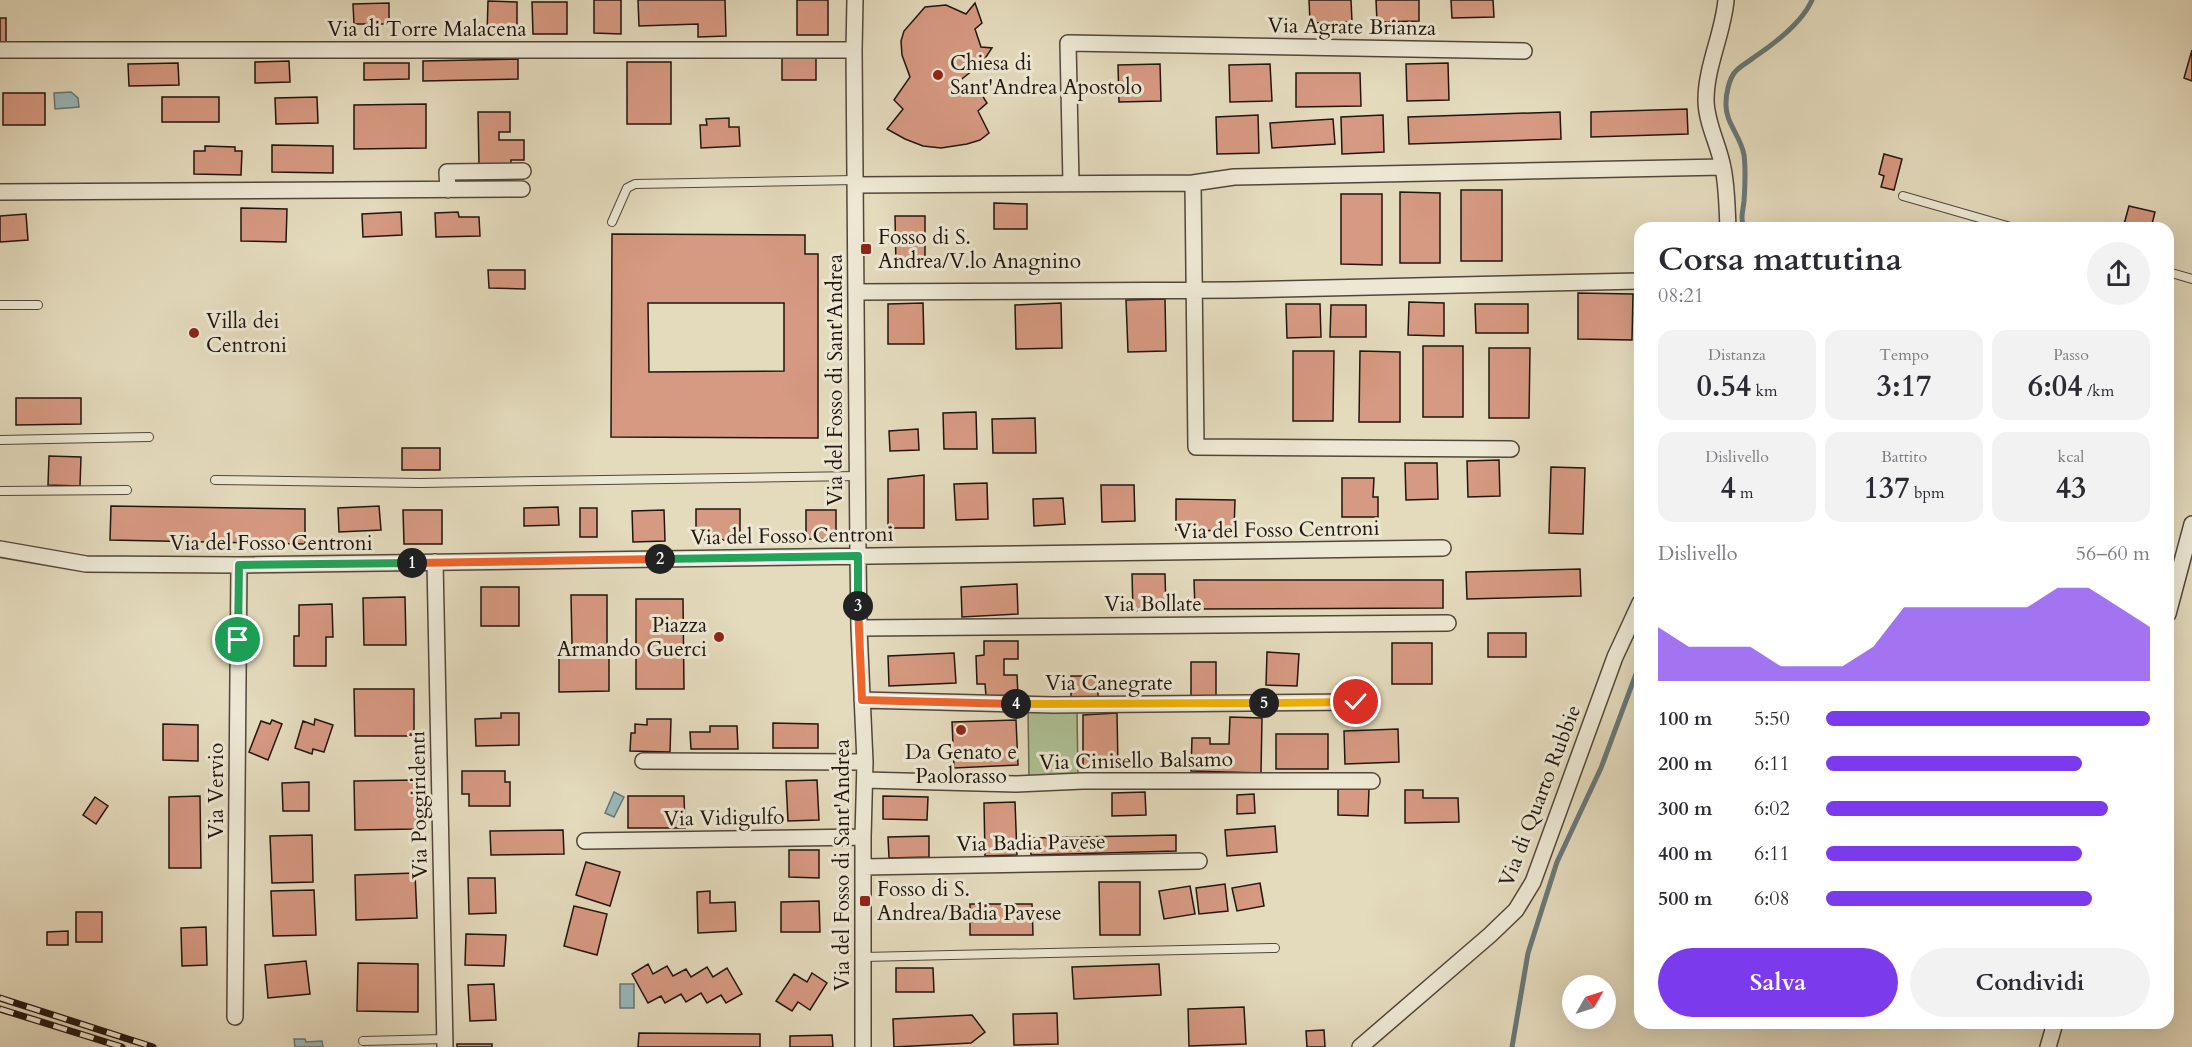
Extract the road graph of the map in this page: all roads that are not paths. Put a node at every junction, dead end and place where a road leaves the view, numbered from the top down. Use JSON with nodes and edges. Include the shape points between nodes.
{"nodes":[{"id":1,"x":855,"y":0,"type":"edge"},
{"id":2,"x":1726,"y":0,"type":"edge"},
{"id":3,"x":0,"y":50,"type":"edge"},
{"id":4,"x":854,"y":50,"type":"junction"},
{"id":5,"x":1524,"y":51,"type":"dead end"},
{"id":6,"x":1723,"y":167,"type":"junction"},
{"id":7,"x":523,"y":171,"type":"dead end"},
{"id":8,"x":855,"y":182,"type":"junction"},
{"id":9,"x":1071,"y":183,"type":"junction"},
{"id":10,"x":1193,"y":183,"type":"junction"},
{"id":11,"x":522,"y":189,"type":"dead end"},
{"id":12,"x":448,"y":190,"type":"junction"},
{"id":13,"x":0,"y":192,"type":"edge"},
{"id":14,"x":1903,"y":196,"type":"dead end"},
{"id":15,"x":612,"y":222,"type":"dead end"},
{"id":16,"x":1728,"y":222,"type":"edge"},
{"id":17,"x":1993,"y":222,"type":"edge"},
{"id":18,"x":2174,"y":274,"type":"edge"},
{"id":19,"x":2192,"y":279,"type":"edge"},
{"id":20,"x":1634,"y":281,"type":"edge"},
{"id":21,"x":1193,"y":291,"type":"junction"},
{"id":22,"x":856,"y":292,"type":"junction"},
{"id":23,"x":0,"y":305,"type":"edge"},
{"id":24,"x":38,"y":305,"type":"dead end"},
{"id":25,"x":149,"y":437,"type":"dead end"},
{"id":26,"x":0,"y":440,"type":"edge"},
{"id":27,"x":1511,"y":449,"type":"dead end"},
{"id":28,"x":857,"y":476,"type":"junction"},
{"id":29,"x":214,"y":480,"type":"dead end"},
{"id":30,"x":127,"y":490,"type":"dead end"},
{"id":31,"x":0,"y":491,"type":"edge"},
{"id":32,"x":2192,"y":524,"type":"edge"},
{"id":33,"x":0,"y":549,"type":"edge"},
{"id":34,"x":1443,"y":549,"type":"dead end"},
{"id":35,"x":858,"y":556,"type":"junction"},
{"id":36,"x":435,"y":562,"type":"junction"},
{"id":37,"x":239,"y":565,"type":"junction"},
{"id":38,"x":2174,"y":592,"type":"edge"},
{"id":39,"x":1634,"y":616,"type":"edge"},
{"id":40,"x":1448,"y":623,"type":"dead end"},
{"id":41,"x":859,"y":628,"type":"junction"},
{"id":42,"x":862,"y":700,"type":"junction"},
{"id":43,"x":1356,"y":702,"type":"dead end"},
{"id":44,"x":643,"y":761,"type":"dead end"},
{"id":45,"x":865,"y":762,"type":"junction"},
{"id":46,"x":865,"y":780,"type":"junction"},
{"id":47,"x":1372,"y":781,"type":"dead end"},
{"id":48,"x":863,"y":837,"type":"junction"},
{"id":49,"x":585,"y":841,"type":"dead end"},
{"id":50,"x":1200,"y":861,"type":"dead end"},
{"id":51,"x":863,"y":867,"type":"junction"},
{"id":52,"x":1275,"y":948,"type":"dead end"},
{"id":53,"x":863,"y":957,"type":"junction"},
{"id":54,"x":235,"y":1017,"type":"dead end"},
{"id":55,"x":2053,"y":1029,"type":"edge"},
{"id":56,"x":363,"y":1041,"type":"dead end"},
{"id":57,"x":445,"y":1043,"type":"edge"},
{"id":58,"x":863,"y":1047,"type":"edge"},
{"id":59,"x":1360,"y":1047,"type":"edge"},
{"id":60,"x":2048,"y":1047,"type":"edge"}],
"edges":[{"from":1,"to":4,"type":"street","name":"Via del Fosso di Sant'Andrea"},
{"from":2,"to":6,"type":"street","via":[[1706,98]]},
{"from":3,"to":4,"type":"street","name":"Via di Torre Malacena"},
{"from":4,"to":8,"type":"street","name":"Via del Fosso di Sant'Andrea"},
{"from":5,"to":9,"type":"street","name":"Via Agrate Brianza","via":[[1068,43]]},
{"from":6,"to":10,"type":"street","via":[[1234,177]]},
{"from":6,"to":16,"type":"street"},
{"from":7,"to":12,"type":"street","via":[[447,172]]},
{"from":8,"to":9,"type":"street"},
{"from":8,"to":15,"type":"lane","via":[[635,184],[627,188]]},
{"from":8,"to":22,"type":"street","name":"Via del Fosso di Sant'Andrea"},
{"from":9,"to":10,"type":"street"},
{"from":10,"to":21,"type":"street"},
{"from":11,"to":12,"type":"street"},
{"from":12,"to":13,"type":"street"},
{"from":14,"to":17,"type":"lane"},
{"from":18,"to":19,"type":"lane"},
{"from":20,"to":21,"type":"street"},
{"from":21,"to":22,"type":"street"},
{"from":21,"to":27,"type":"street","via":[[1196,447]]},
{"from":22,"to":28,"type":"street","name":"Via del Fosso di Sant'Andrea"},
{"from":23,"to":24,"type":"lane"},
{"from":25,"to":26,"type":"lane"},
{"from":28,"to":29,"type":"lane","via":[[420,483]]},
{"from":28,"to":35,"type":"street","name":"Via del Fosso di Sant'Andrea"},
{"from":30,"to":31,"type":"lane"},
{"from":32,"to":38,"type":"street"},
{"from":33,"to":37,"type":"street","name":"Via del Fosso Centroni","via":[[86,564]]},
{"from":34,"to":35,"type":"street","name":"Via del Fosso Centroni"},
{"from":35,"to":36,"type":"street","name":"Via del Fosso Centroni"},
{"from":35,"to":41,"type":"street","name":"Via del Fosso di Sant'Andrea"},
{"from":36,"to":37,"type":"street","name":"Via del Fosso Centroni"},
{"from":36,"to":57,"type":"street","name":"Via Poggiridenti"},
{"from":37,"to":54,"type":"street","name":"Via Vervio"},
{"from":39,"to":59,"type":"street","name":"Via di Quarto Rubbie","via":[[1524,899],[1510,917]]},
{"from":40,"to":41,"type":"street","name":"Via Bollate"},
{"from":41,"to":42,"type":"street","name":"Via del Fosso di Sant'Andrea"},
{"from":42,"to":43,"type":"street","name":"Via Canegrate","via":[[1053,705]]},
{"from":42,"to":45,"type":"street","name":"Via del Fosso di Sant'Andrea"},
{"from":44,"to":45,"type":"street"},
{"from":45,"to":46,"type":"street","name":"Via del Fosso di Sant'Andrea"},
{"from":46,"to":47,"type":"street","name":"Via Cinisello Balsamo","via":[[1016,784]]},
{"from":46,"to":48,"type":"street","name":"Via del Fosso di Sant'Andrea"},
{"from":48,"to":49,"type":"street","name":"Via Vidigulfo"},
{"from":48,"to":51,"type":"street","name":"Via del Fosso di Sant'Andrea"},
{"from":50,"to":51,"type":"street","name":"Via Badia Pavese"},
{"from":51,"to":53,"type":"street","name":"Via del Fosso di Sant'Andrea"},
{"from":52,"to":53,"type":"lane"},
{"from":53,"to":58,"type":"street","name":"Via del Fosso di Sant'Andrea"},
{"from":55,"to":60,"type":"street"},
{"from":56,"to":57,"type":"lane"}]}
